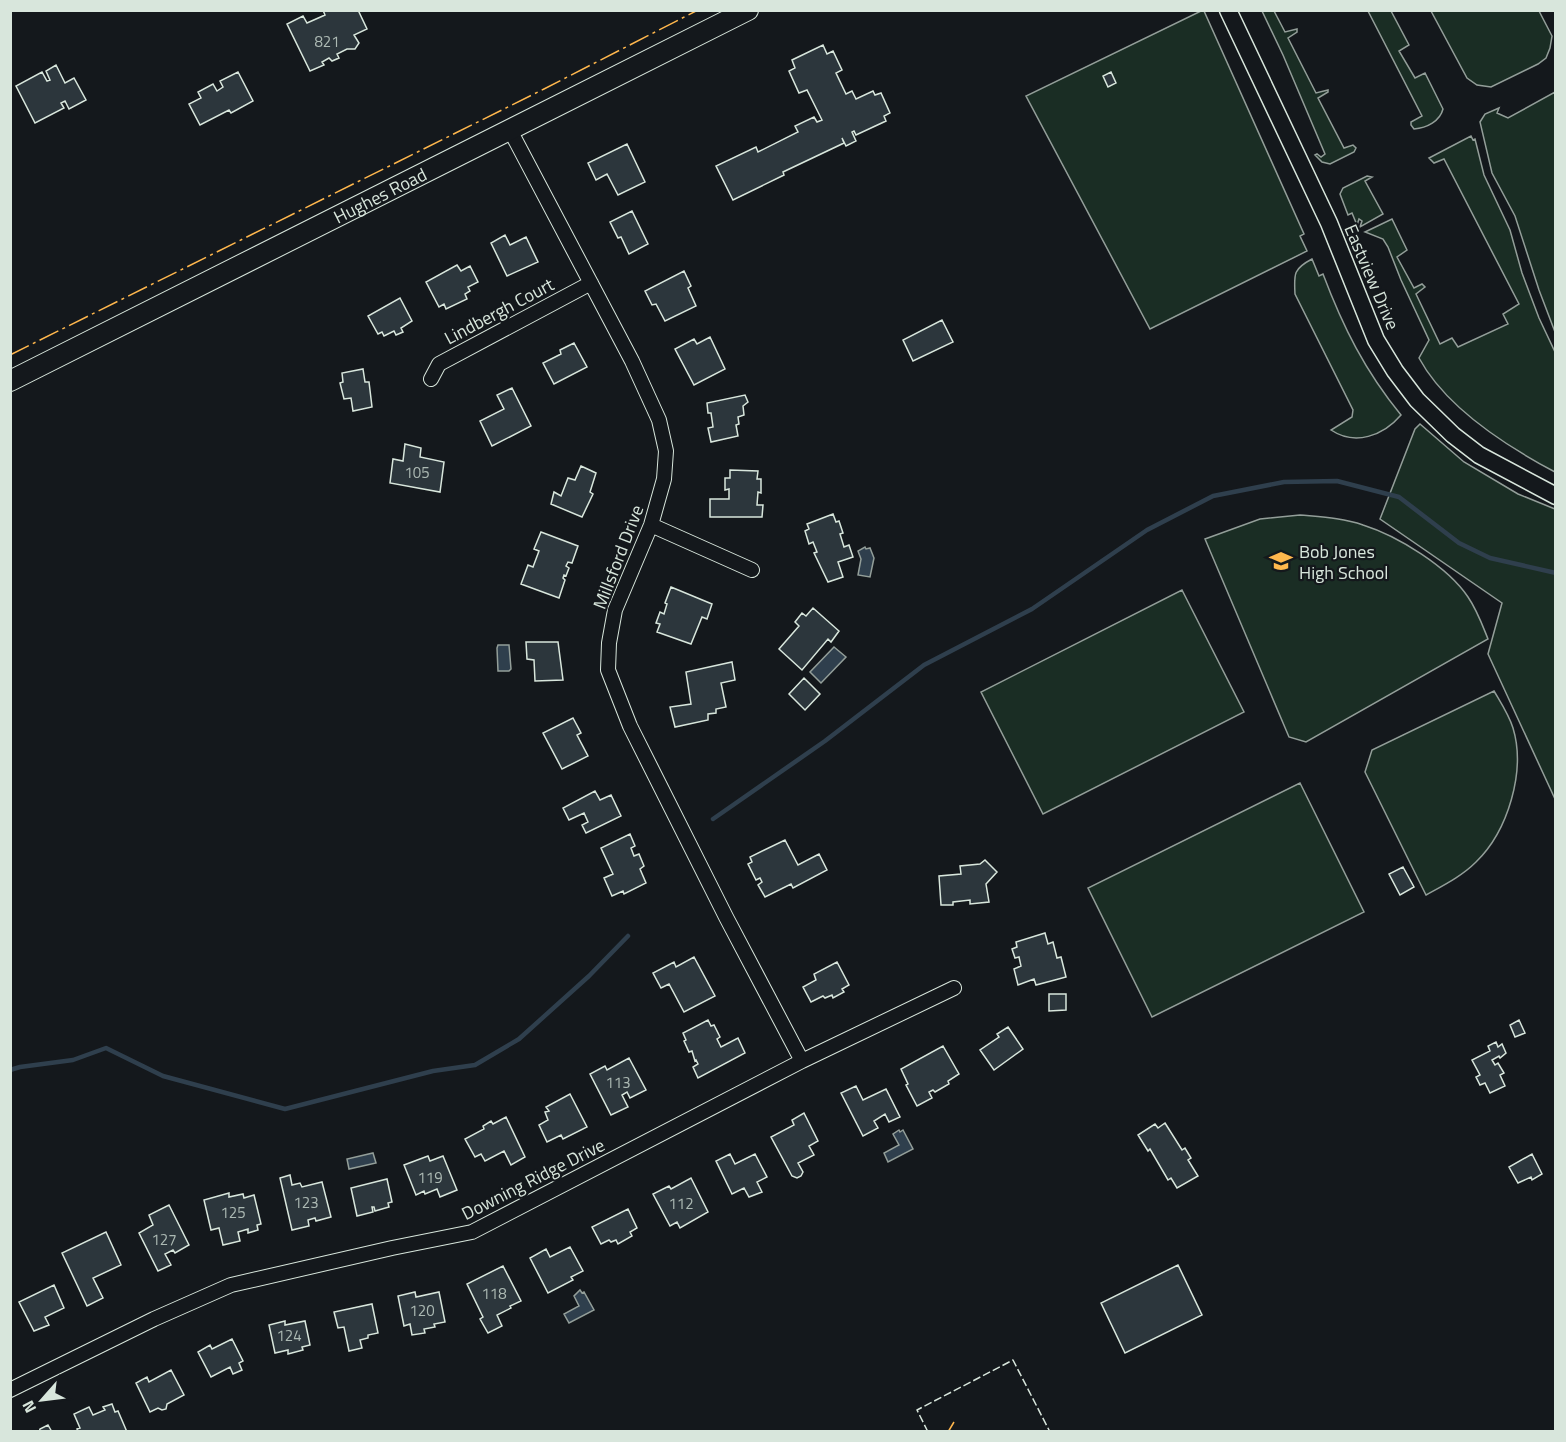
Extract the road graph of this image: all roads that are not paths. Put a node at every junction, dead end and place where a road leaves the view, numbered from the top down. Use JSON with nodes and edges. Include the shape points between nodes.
{"nodes":[{"id":1,"x":748,"y":10,"type":"edge"},
{"id":2,"x":1228,"y":10,"type":"edge"},
{"id":3,"x":510,"y":130,"type":"junction"},
{"id":4,"x":591,"y":284,"type":"junction"},
{"id":5,"x":431,"y":379,"type":"dead end"},
{"id":6,"x":10,"y":381,"type":"edge"},
{"id":7,"x":1556,"y":496,"type":"edge"},
{"id":8,"x":651,"y":525,"type":"junction"},
{"id":9,"x":752,"y":570,"type":"dead end"},
{"id":10,"x":954,"y":988,"type":"dead end"},
{"id":11,"x":802,"y":1060,"type":"junction"},
{"id":12,"x":10,"y":1390,"type":"edge"}],
"edges":[{"from":1,"to":3,"type":"main road","name":"Hughes Road"},
{"from":2,"to":7,"type":"street","name":"Eastview Drive","via":[[1329,223],[1376,340],[1395,371],[1453,435],[1479,455]]},
{"from":3,"to":4,"type":"street","name":"Millsford Drive"},
{"from":3,"to":6,"type":"main road","name":"Hughes Road"},
{"from":4,"to":5,"type":"street","name":"Lindbergh Court","via":[[439,363]]},
{"from":4,"to":8,"type":"street","name":"Millsford Drive","via":[[659,420],[666,451],[664,479]]},
{"from":8,"to":9,"type":"street"},
{"from":8,"to":11,"type":"street","name":"Millsford Drive","via":[[615,610],[608,670],[636,736]]},
{"from":10,"to":11,"type":"street","name":"Downing Ridge Drive"},
{"from":11,"to":12,"type":"street","name":"Downing Ridge Drive","via":[[472,1232],[231,1285]]}]}
